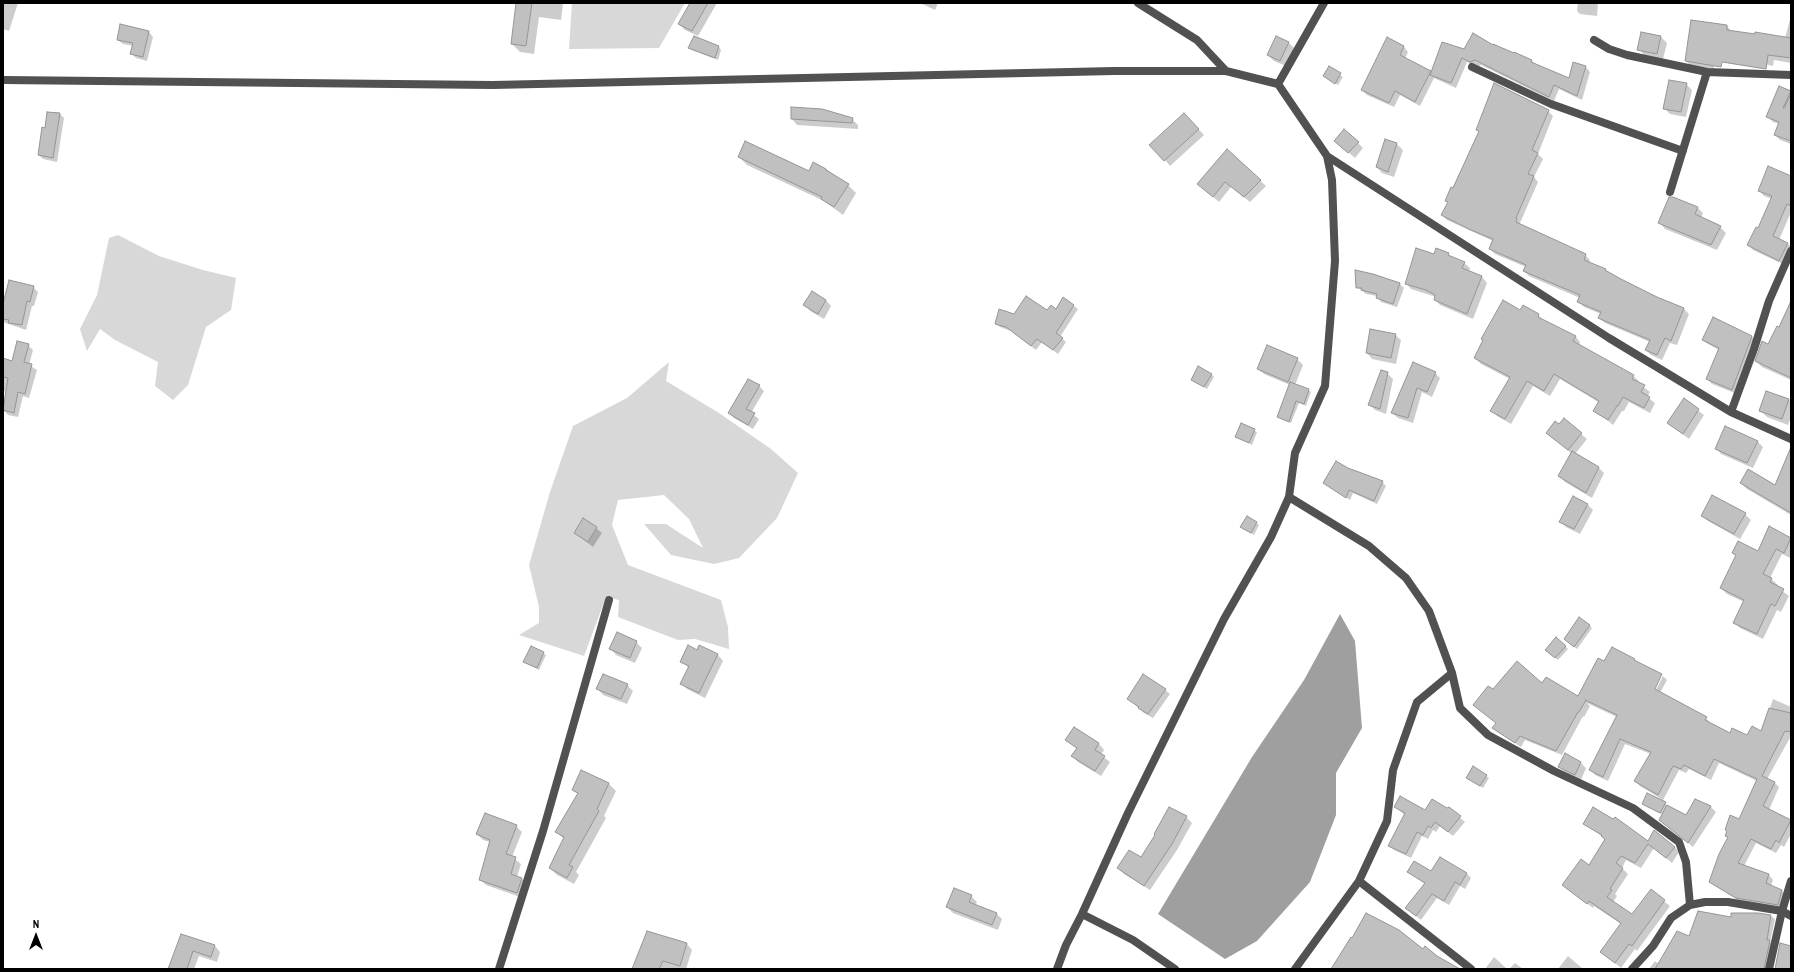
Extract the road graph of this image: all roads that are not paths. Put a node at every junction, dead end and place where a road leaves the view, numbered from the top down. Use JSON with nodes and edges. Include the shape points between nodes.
{"nodes":[{"id":1,"x":1138,"y":3,"type":"edge"},
{"id":2,"x":1324,"y":3,"type":"edge"},
{"id":3,"x":1594,"y":40,"type":"dead end"},
{"id":4,"x":1472,"y":67,"type":"dead end"},
{"id":5,"x":1226,"y":71,"type":"junction"},
{"id":6,"x":1707,"y":72,"type":"junction"},
{"id":7,"x":1791,"y":75,"type":"edge"},
{"id":8,"x":3,"y":80,"type":"edge"},
{"id":9,"x":1278,"y":84,"type":"junction"},
{"id":10,"x":1683,"y":151,"type":"junction"},
{"id":11,"x":1327,"y":156,"type":"junction"},
{"id":12,"x":1670,"y":192,"type":"dead end"},
{"id":13,"x":1791,"y":251,"type":"edge"},
{"id":14,"x":1731,"y":412,"type":"junction"},
{"id":15,"x":1791,"y":439,"type":"edge"},
{"id":16,"x":1289,"y":497,"type":"junction"},
{"id":17,"x":609,"y":600,"type":"dead end"},
{"id":18,"x":1452,"y":673,"type":"junction"},
{"id":19,"x":1359,"y":881,"type":"junction"},
{"id":20,"x":1791,"y":881,"type":"edge"},
{"id":21,"x":1690,"y":905,"type":"junction"},
{"id":22,"x":1782,"y":911,"type":"junction"},
{"id":23,"x":1082,"y":914,"type":"junction"},
{"id":24,"x":1791,"y":916,"type":"edge"},
{"id":25,"x":499,"y":969,"type":"edge"},
{"id":26,"x":1057,"y":969,"type":"edge"},
{"id":27,"x":1175,"y":969,"type":"edge"},
{"id":28,"x":1295,"y":969,"type":"edge"},
{"id":29,"x":1472,"y":969,"type":"edge"},
{"id":30,"x":1632,"y":969,"type":"edge"},
{"id":31,"x":1769,"y":969,"type":"edge"}],
"edges":[{"from":1,"to":5,"type":"street","via":[[1197,40]]},
{"from":2,"to":9,"type":"street"},
{"from":3,"to":6,"type":"street","via":[[1627,55]]},
{"from":4,"to":10,"type":"street","via":[[1551,104]]},
{"from":5,"to":8,"type":"street","via":[[493,84]]},
{"from":5,"to":9,"type":"street"},
{"from":6,"to":7,"type":"street"},
{"from":6,"to":10,"type":"street"},
{"from":9,"to":11,"type":"street"},
{"from":10,"to":12,"type":"street"},
{"from":11,"to":14,"type":"street","via":[[1577,318]]},
{"from":11,"to":16,"type":"street","via":[[1332,180],[1335,261],[1325,386],[1295,453]]},
{"from":13,"to":14,"type":"street","via":[[1769,301]]},
{"from":14,"to":15,"type":"street"},
{"from":16,"to":18,"type":"street","via":[[1369,546],[1406,578],[1429,611]]},
{"from":16,"to":23,"type":"street","via":[[1271,537],[1224,619],[1148,772]]},
{"from":17,"to":25,"type":"street","via":[[543,831]]},
{"from":18,"to":19,"type":"street","via":[[1418,702],[1393,770],[1387,821]]},
{"from":18,"to":21,"type":"street","via":[[1460,708],[1488,735],[1554,771],[1632,808],[1679,842],[1686,862]]},
{"from":19,"to":28,"type":"street"},
{"from":19,"to":29,"type":"street"},
{"from":20,"to":22,"type":"street"},
{"from":21,"to":22,"type":"street","via":[[1728,902]]},
{"from":21,"to":30,"type":"street","via":[[1671,918],[1653,946]]},
{"from":22,"to":24,"type":"street"},
{"from":22,"to":31,"type":"street"},
{"from":23,"to":26,"type":"street"},
{"from":23,"to":27,"type":"street","via":[[1133,940]]}]}
